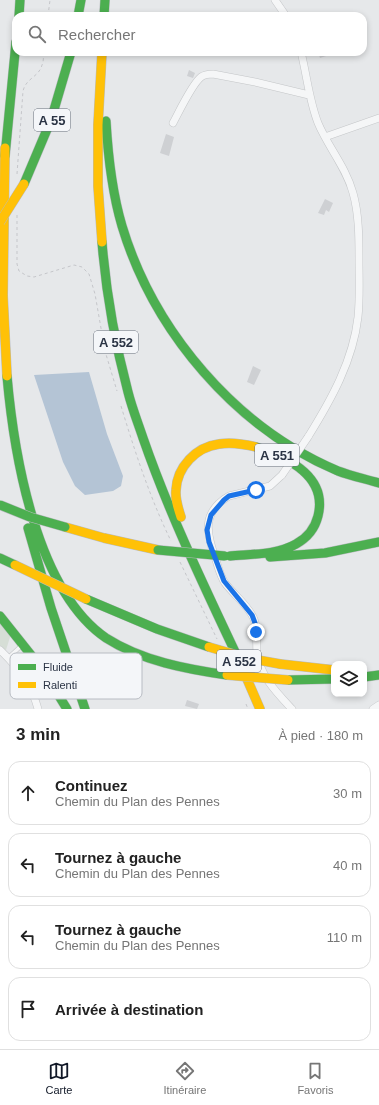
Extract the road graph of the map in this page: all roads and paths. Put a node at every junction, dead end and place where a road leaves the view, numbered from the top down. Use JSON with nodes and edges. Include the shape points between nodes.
{"nodes":[{"id":1,"x":20,"y":0,"type":"edge"},
{"id":2,"x":50,"y":0,"type":"edge"},
{"id":3,"x":81,"y":0,"type":"edge"},
{"id":4,"x":106,"y":0,"type":"edge"},
{"id":5,"x":275,"y":0,"type":"edge"},
{"id":6,"x":19,"y":12,"type":"edge"},
{"id":7,"x":48,"y":12,"type":"edge"},
{"id":8,"x":79,"y":12,"type":"edge"},
{"id":9,"x":105,"y":12,"type":"edge"},
{"id":10,"x":283,"y":12,"type":"edge"},
{"id":11,"x":15,"y":56,"type":"edge"},
{"id":12,"x":43,"y":56,"type":"edge"},
{"id":13,"x":70,"y":56,"type":"edge"},
{"id":14,"x":102,"y":56,"type":"edge"},
{"id":15,"x":106,"y":56,"type":"edge"},
{"id":16,"x":302,"y":56,"type":"edge"},
{"id":17,"x":310,"y":95,"type":"junction"},
{"id":18,"x":379,"y":118,"type":"edge"},
{"id":19,"x":173,"y":123,"type":"dead end"},
{"id":20,"x":325,"y":137,"type":"junction"},
{"id":21,"x":5,"y":148,"type":"junction"},
{"id":22,"x":17,"y":177,"type":"dead end"},
{"id":23,"x":17,"y":208,"type":"dead end"},
{"id":24,"x":0,"y":222,"type":"edge"},
{"id":25,"x":0,"y":225,"type":"edge"},
{"id":26,"x":0,"y":347,"type":"edge"},
{"id":27,"x":118,"y":395,"type":"dead end"},
{"id":28,"x":120,"y":402,"type":"dead end"},
{"id":29,"x":379,"y":483,"type":"edge"},
{"id":30,"x":0,"y":505,"type":"edge"},
{"id":31,"x":379,"y":542,"type":"edge"},
{"id":32,"x":172,"y":544,"type":"dead end"},
{"id":33,"x":227,"y":556,"type":"junction"},
{"id":34,"x":0,"y":558,"type":"edge"},
{"id":35,"x":179,"y":558,"type":"dead end"},
{"id":36,"x":218,"y":614,"type":"junction"},
{"id":37,"x":0,"y":616,"type":"edge"},
{"id":38,"x":23,"y":643,"type":"junction"},
{"id":39,"x":219,"y":643,"type":"dead end"},
{"id":40,"x":0,"y":650,"type":"edge"},
{"id":41,"x":13,"y":653,"type":"edge"},
{"id":42,"x":30,"y":653,"type":"edge"},
{"id":43,"x":66,"y":653,"type":"edge"},
{"id":44,"x":137,"y":653,"type":"edge"},
{"id":45,"x":142,"y":655,"type":"edge"},
{"id":46,"x":8,"y":658,"type":"joint"},
{"id":47,"x":10,"y":660,"type":"edge"},
{"id":48,"x":379,"y":669,"type":"edge"},
{"id":49,"x":331,"y":670,"type":"edge"},
{"id":50,"x":367,"y":670,"type":"edge"},
{"id":51,"x":379,"y":675,"type":"edge"},
{"id":52,"x":367,"y":677,"type":"edge"},
{"id":53,"x":331,"y":679,"type":"edge"},
{"id":54,"x":34,"y":699,"type":"edge"},
{"id":55,"x":61,"y":699,"type":"edge"},
{"id":56,"x":82,"y":699,"type":"edge"},
{"id":57,"x":246,"y":703,"type":"dead end"},
{"id":58,"x":379,"y":705,"type":"edge"},
{"id":59,"x":38,"y":709,"type":"edge"},
{"id":60,"x":67,"y":709,"type":"edge"},
{"id":61,"x":85,"y":709,"type":"edge"},
{"id":62,"x":248,"y":709,"type":"edge"},
{"id":63,"x":260,"y":709,"type":"edge"},
{"id":64,"x":292,"y":709,"type":"edge"},
{"id":65,"x":373,"y":709,"type":"edge"}],
"edges":[{"from":1,"to":6,"type":"highway"},
{"from":2,"to":7,"type":"path"},
{"from":3,"to":8,"type":"highway"},
{"from":4,"to":9,"type":"highway"},
{"from":5,"to":10,"type":"street"},
{"from":11,"to":21,"type":"highway"},
{"from":12,"to":22,"type":"path","via":[[42,66],[37,74],[24,85]]},
{"from":13,"to":24,"type":"highway","number":"A 55","bridge":true,"via":[[55,111],[42,145],[24,184]]},
{"from":14,"to":36,"type":"highway","number":"A 552","via":[[98,186],[105,276],[114,330],[128,393],[152,464],[180,534]]},
{"from":15,"to":29,"type":"highway","via":[[107,146],[119,212],[143,281],[178,340],[221,390],[268,432],[333,469]]},
{"from":16,"to":17,"type":"street"},
{"from":17,"to":19,"type":"street","via":[[207,74],[195,84]]},
{"from":17,"to":20,"type":"street"},
{"from":18,"to":20,"type":"street"},
{"from":20,"to":64,"type":"street","bridge":true,"via":[[345,170],[355,202],[359,245],[359,303],[348,359],[329,402],[282,475],[270,486],[229,496],[211,515],[207,530],[224,581],[254,619],[257,656],[263,672],[275,691]]},
{"from":21,"to":25,"type":"highway"},
{"from":21,"to":44,"type":"highway","bridge":true,"via":[[4,304],[7,378],[17,450],[27,496],[39,538],[62,589],[80,614],[107,638]]},
{"from":23,"to":27,"type":"path","via":[[19,271],[34,277],[74,265],[82,267],[89,274],[105,351]]},
{"from":26,"to":43,"type":"highway","via":[[2,387],[11,446],[28,526]]},
{"from":28,"to":32,"type":"path","via":[[138,461]]},
{"from":30,"to":33,"type":"highway","number":"A 551","bridge":true,"via":[[30,517],[104,538],[158,550]]},
{"from":31,"to":33,"type":"highway","number":"A 551","via":[[321,554],[286,557]]},
{"from":33,"to":36,"type":"highway","number":"A 551","via":[[274,552],[294,546],[312,530],[320,511],[318,490],[312,480],[294,464],[256,447],[230,442],[202,449],[188,460],[178,476],[175,491],[179,513]]},
{"from":34,"to":49,"type":"highway","bridge":true,"via":[[157,630],[247,658]]},
{"from":35,"to":39,"type":"path"},
{"from":36,"to":63,"type":"highway","number":"A 552"},
{"from":37,"to":38,"type":"highway"},
{"from":38,"to":41,"type":"lane"},
{"from":38,"to":42,"type":"highway"},
{"from":40,"to":46,"type":"street"},
{"from":45,"to":53,"type":"highway","bridge":true,"via":[[199,671],[227,675],[288,680]]},
{"from":46,"to":47,"type":"street"},
{"from":48,"to":50,"type":"highway"},
{"from":51,"to":52,"type":"highway"},
{"from":54,"to":59,"type":"street"},
{"from":55,"to":60,"type":"highway"},
{"from":56,"to":61,"type":"highway"},
{"from":57,"to":62,"type":"path"},
{"from":58,"to":65,"type":"street"}]}
